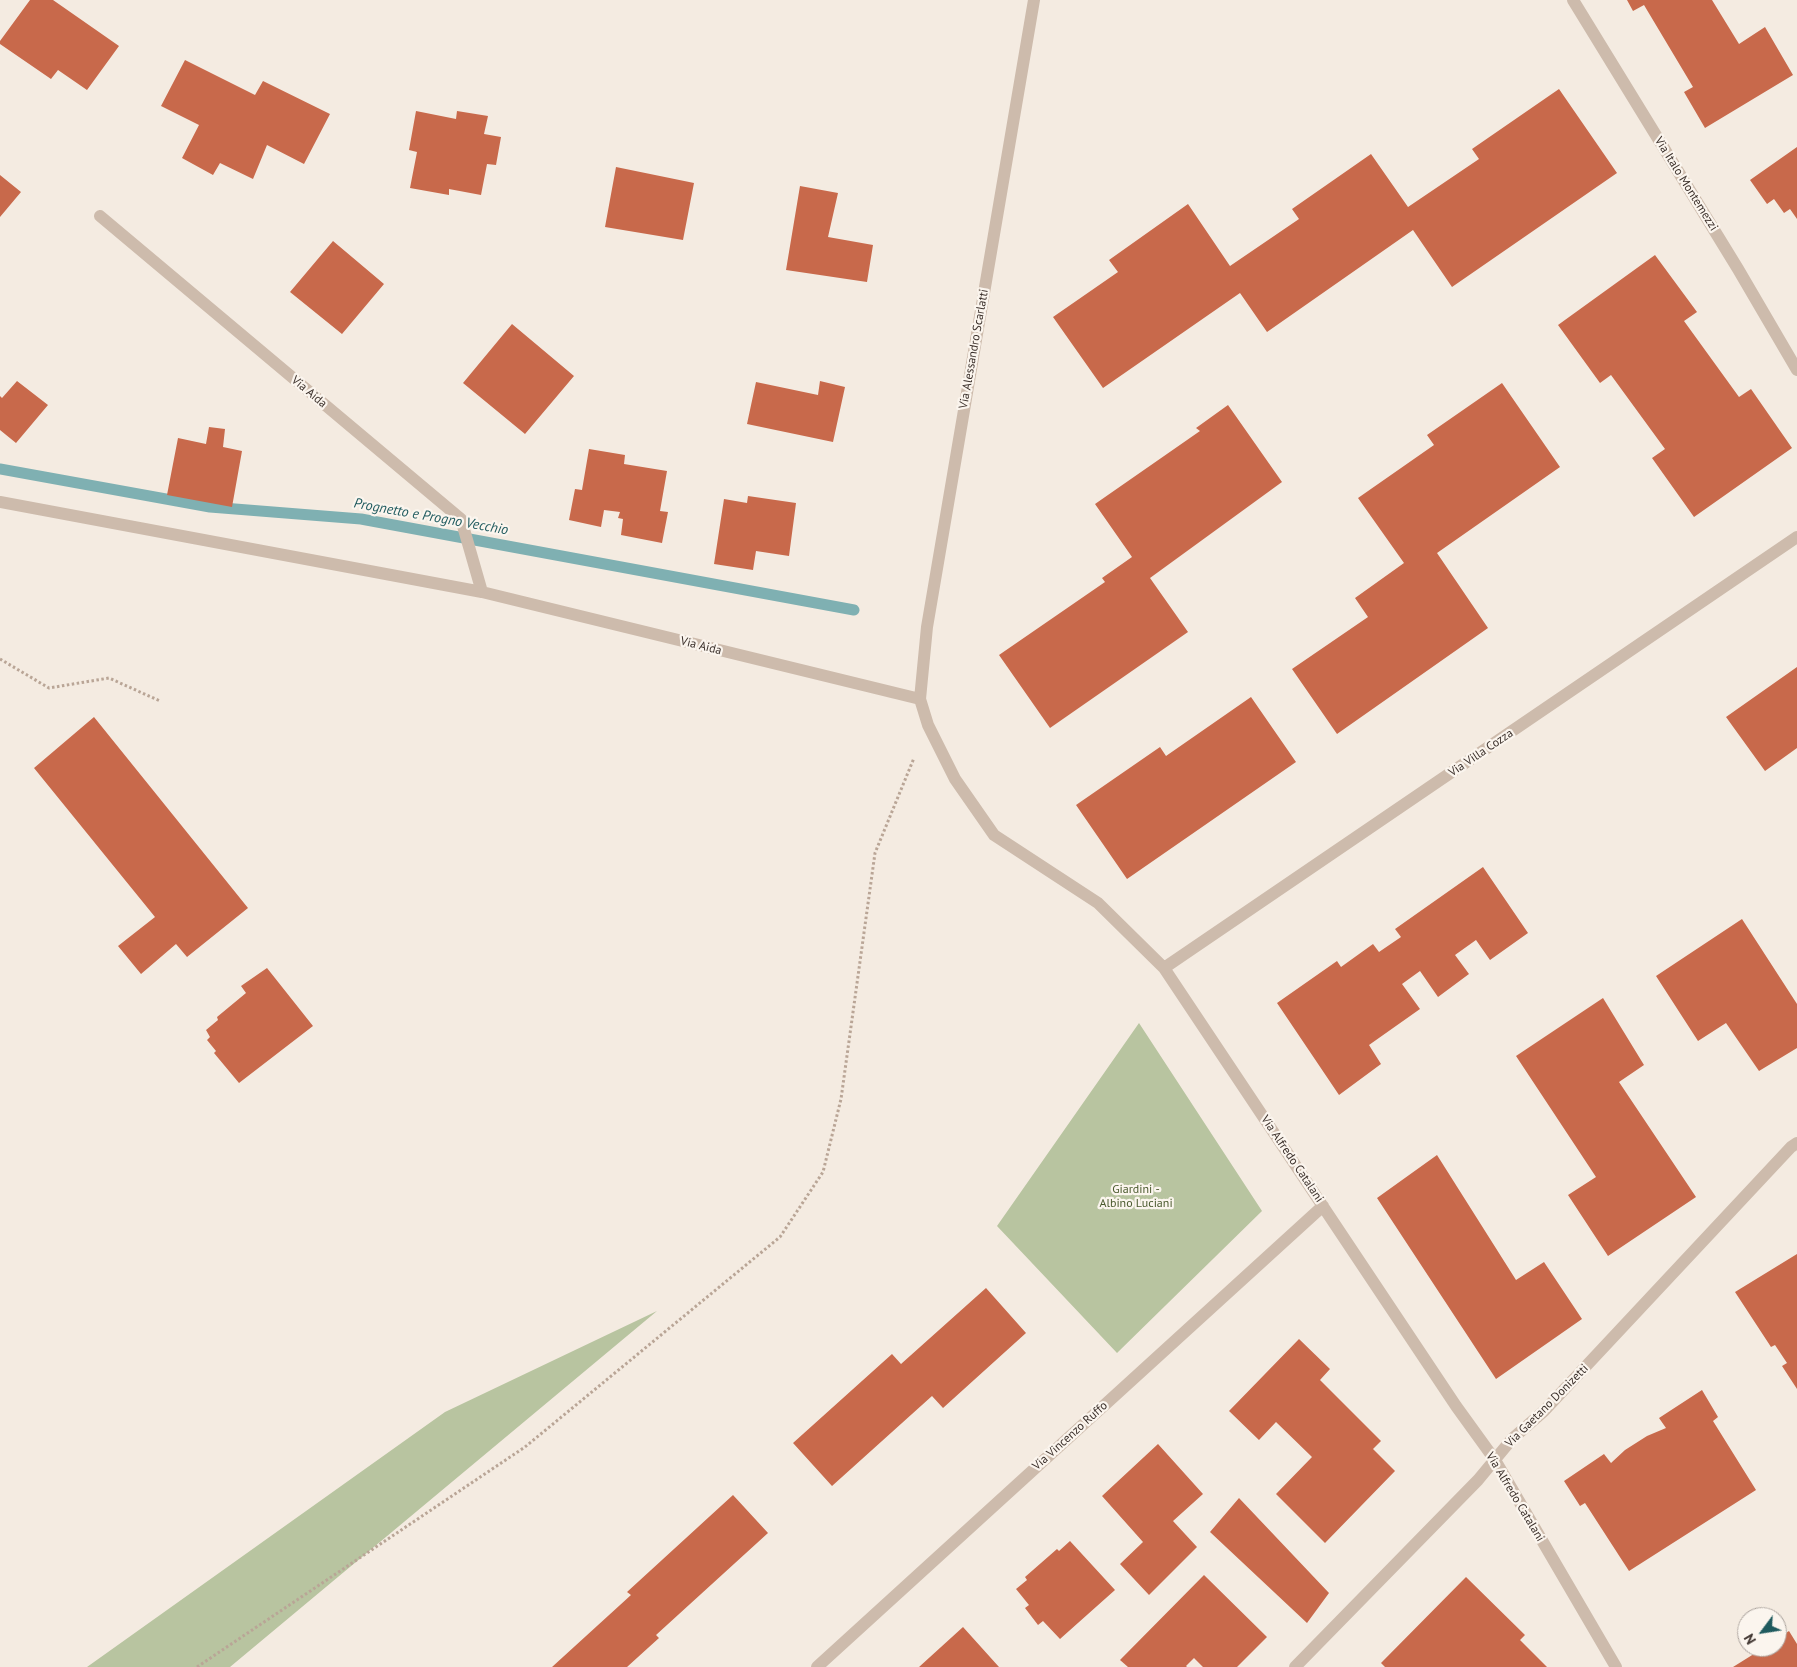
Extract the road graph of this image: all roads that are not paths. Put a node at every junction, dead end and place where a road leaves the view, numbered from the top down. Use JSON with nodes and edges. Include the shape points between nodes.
{"nodes":[{"id":1,"x":1034,"y":0,"type":"edge"},
{"id":2,"x":1573,"y":0,"type":"edge"},
{"id":3,"x":100,"y":216,"type":"dead end"},
{"id":4,"x":1797,"y":370,"type":"edge"},
{"id":5,"x":0,"y":502,"type":"edge"},
{"id":6,"x":1797,"y":537,"type":"edge"},
{"id":7,"x":482,"y":592,"type":"junction"},
{"id":8,"x":920,"y":699,"type":"junction"},
{"id":9,"x":1164,"y":968,"type":"junction"},
{"id":10,"x":1795,"y":1149,"type":"edge"},
{"id":11,"x":1323,"y":1206,"type":"junction"},
{"id":12,"x":1495,"y":1460,"type":"junction"},
{"id":13,"x":817,"y":1667,"type":"edge"},
{"id":14,"x":1295,"y":1667,"type":"edge"},
{"id":15,"x":1616,"y":1667,"type":"edge"}],
"edges":[{"from":1,"to":8,"type":"street","name":"Via Alessandro Scarlatti","via":[[927,627]]},
{"from":2,"to":4,"type":"street","name":"Via Italo Montemezzi"},
{"from":3,"to":7,"type":"street","name":"Via Aida","via":[[461,519]]},
{"from":5,"to":7,"type":"street","name":"Via Aida"},
{"from":6,"to":9,"type":"street","name":"Via Villa Cozza"},
{"from":7,"to":8,"type":"street","name":"Via Aida"},
{"from":8,"to":9,"type":"street","name":"Via Alfredo Catalani","via":[[928,725],[955,780],[994,835],[1098,903]]},
{"from":9,"to":11,"type":"street","name":"Via Alfredo Catalani"},
{"from":10,"to":12,"type":"street","name":"Via Gaetano Donizetti"},
{"from":11,"to":12,"type":"street","name":"Via Alfredo Catalani"},
{"from":11,"to":13,"type":"street","name":"Via Vincenzo Ruffo"},
{"from":12,"to":14,"type":"street","name":"Via Gaetano Donizetti"},
{"from":12,"to":15,"type":"street","name":"Via Alfredo Catalani"}]}
